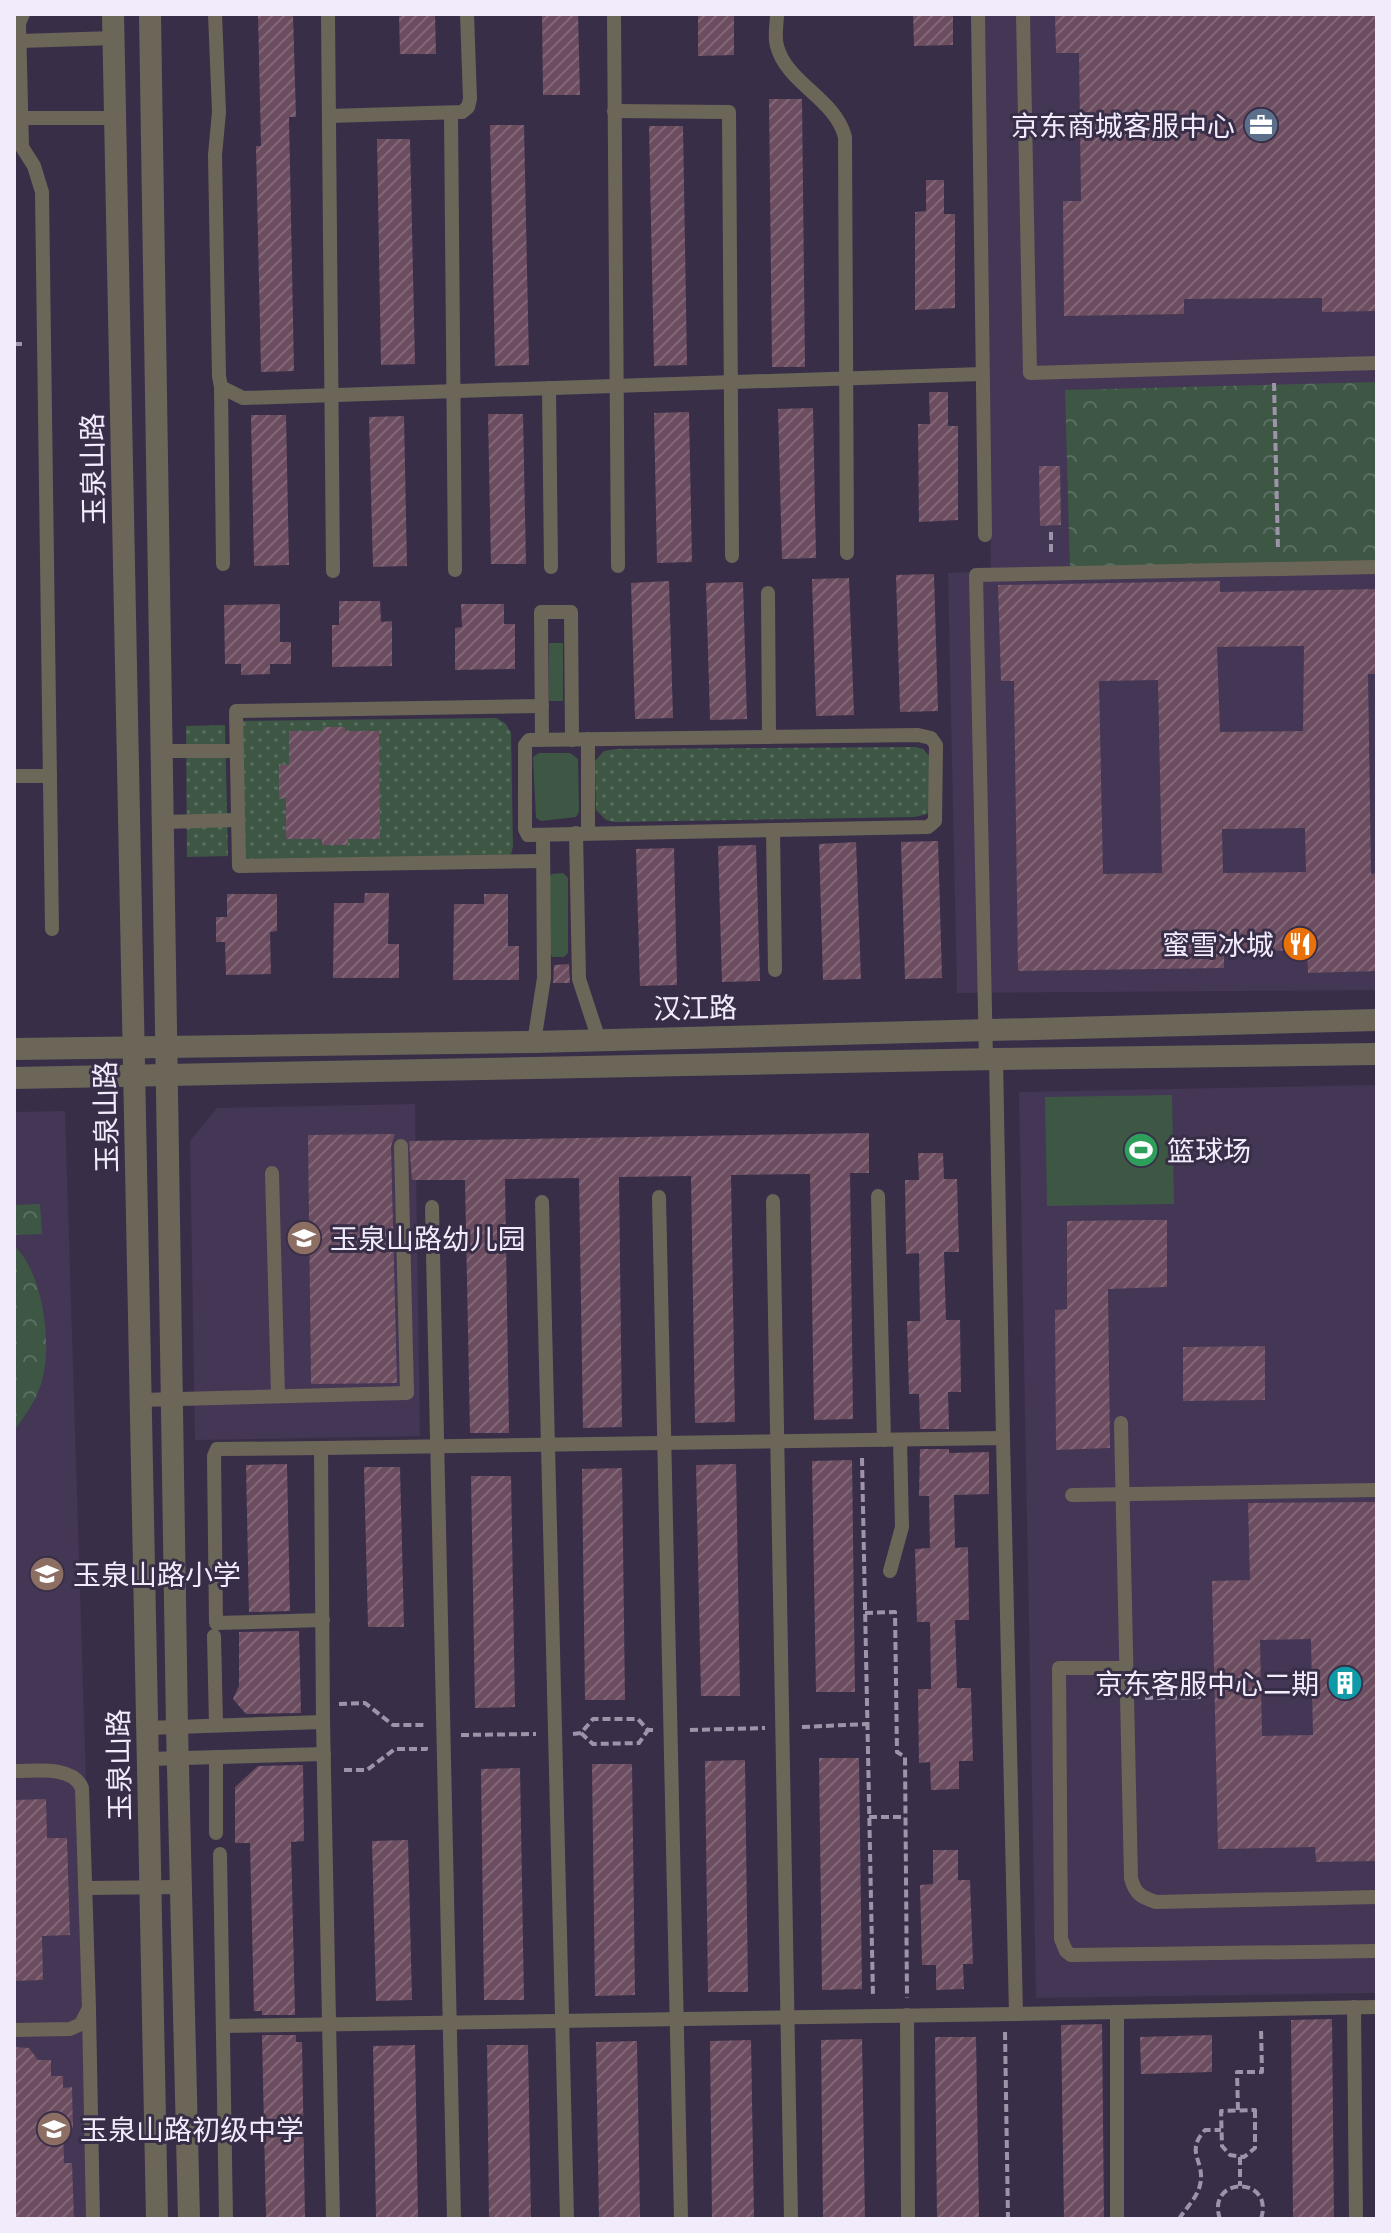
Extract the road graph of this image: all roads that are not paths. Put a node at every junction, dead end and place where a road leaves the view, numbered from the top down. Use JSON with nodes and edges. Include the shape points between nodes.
{"nodes":[{"id":1,"x":23,"y":14,"type":"edge"},
{"id":2,"x":113,"y":14,"type":"edge"},
{"id":3,"x":150,"y":14,"type":"edge"},
{"id":4,"x":215,"y":14,"type":"edge"},
{"id":5,"x":328,"y":14,"type":"edge"},
{"id":6,"x":467,"y":14,"type":"edge"},
{"id":7,"x":614,"y":14,"type":"edge"},
{"id":8,"x":777,"y":14,"type":"edge"},
{"id":9,"x":978,"y":14,"type":"edge"},
{"id":10,"x":1023,"y":14,"type":"edge"},
{"id":11,"x":114,"y":38,"type":"junction"},
{"id":12,"x":20,"y":41,"type":"junction"},
{"id":13,"x":614,"y":111,"type":"junction"},
{"id":14,"x":451,"y":114,"type":"junction"},
{"id":15,"x":329,"y":116,"type":"junction"},
{"id":16,"x":21,"y":118,"type":"junction"},
{"id":17,"x":116,"y":118,"type":"junction"},
{"id":18,"x":1377,"y":363,"type":"edge"},
{"id":19,"x":982,"y":374,"type":"junction"},
{"id":20,"x":846,"y":379,"type":"junction"},
{"id":21,"x":731,"y":382,"type":"junction"},
{"id":22,"x":617,"y":386,"type":"junction"},
{"id":23,"x":221,"y":387,"type":"junction"},
{"id":24,"x":549,"y":388,"type":"junction"},
{"id":25,"x":454,"y":391,"type":"junction"},
{"id":26,"x":332,"y":395,"type":"junction"},
{"id":27,"x":985,"y":535,"type":"dead end"},
{"id":28,"x":847,"y":553,"type":"dead end"},
{"id":29,"x":732,"y":556,"type":"dead end"},
{"id":30,"x":223,"y":564,"type":"dead end"},
{"id":31,"x":618,"y":566,"type":"dead end"},
{"id":32,"x":551,"y":567,"type":"dead end"},
{"id":33,"x":1377,"y":567,"type":"edge"},
{"id":34,"x":455,"y":570,"type":"dead end"},
{"id":35,"x":333,"y":571,"type":"dead end"},
{"id":36,"x":768,"y":593,"type":"dead end"},
{"id":37,"x":542,"y":706,"type":"junction"},
{"id":38,"x":769,"y":737,"type":"junction"},
{"id":39,"x":588,"y":739,"type":"junction"},
{"id":40,"x":542,"y":740,"type":"junction"},
{"id":41,"x":572,"y":740,"type":"junction"},
{"id":42,"x":162,"y":751,"type":"junction"},
{"id":43,"x":237,"y":751,"type":"junction"},
{"id":44,"x":14,"y":776,"type":"edge"},
{"id":45,"x":50,"y":776,"type":"junction"},
{"id":46,"x":238,"y":820,"type":"junction"},
{"id":47,"x":163,"y":822,"type":"junction"},
{"id":48,"x":773,"y":830,"type":"junction"},
{"id":49,"x":582,"y":833,"type":"junction"},
{"id":50,"x":543,"y":835,"type":"junction"},
{"id":51,"x":543,"y":861,"type":"junction"},
{"id":52,"x":52,"y":929,"type":"dead end"},
{"id":53,"x":775,"y":970,"type":"dead end"},
{"id":54,"x":1377,"y":1020,"type":"edge"},
{"id":55,"x":986,"y":1030,"type":"junction"},
{"id":56,"x":599,"y":1040,"type":"junction"},
{"id":57,"x":534,"y":1042,"type":"junction"},
{"id":58,"x":167,"y":1046,"type":"junction"},
{"id":59,"x":133,"y":1047,"type":"junction"},
{"id":60,"x":14,"y":1049,"type":"edge"},
{"id":61,"x":1377,"y":1054,"type":"edge"},
{"id":62,"x":991,"y":1059,"type":"junction"},
{"id":63,"x":167,"y":1075,"type":"junction"},
{"id":64,"x":134,"y":1076,"type":"junction"},
{"id":65,"x":14,"y":1078,"type":"edge"},
{"id":66,"x":401,"y":1146,"type":"dead end"},
{"id":67,"x":272,"y":1173,"type":"dead end"},
{"id":68,"x":878,"y":1196,"type":"dead end"},
{"id":69,"x":659,"y":1197,"type":"dead end"},
{"id":70,"x":773,"y":1201,"type":"dead end"},
{"id":71,"x":542,"y":1202,"type":"dead end"},
{"id":72,"x":432,"y":1207,"type":"dead end"},
{"id":73,"x":278,"y":1396,"type":"junction"},
{"id":74,"x":172,"y":1399,"type":"junction"},
{"id":75,"x":140,"y":1400,"type":"junction"},
{"id":76,"x":1121,"y":1423,"type":"dead end"},
{"id":77,"x":1003,"y":1438,"type":"junction"},
{"id":78,"x":884,"y":1440,"type":"junction"},
{"id":79,"x":900,"y":1440,"type":"junction"},
{"id":80,"x":777,"y":1441,"type":"junction"},
{"id":81,"x":664,"y":1443,"type":"junction"},
{"id":82,"x":547,"y":1444,"type":"junction"},
{"id":83,"x":437,"y":1446,"type":"junction"},
{"id":84,"x":321,"y":1448,"type":"junction"},
{"id":85,"x":1377,"y":1490,"type":"edge"},
{"id":86,"x":1123,"y":1493,"type":"junction"},
{"id":87,"x":1072,"y":1495,"type":"dead end"},
{"id":88,"x":890,"y":1571,"type":"dead end"},
{"id":89,"x":323,"y":1620,"type":"junction"},
{"id":90,"x":214,"y":1636,"type":"dead end"},
{"id":91,"x":1126,"y":1668,"type":"junction"},
{"id":92,"x":323,"y":1722,"type":"junction"},
{"id":93,"x":216,"y":1725,"type":"junction"},
{"id":94,"x":177,"y":1727,"type":"junction"},
{"id":95,"x":147,"y":1728,"type":"junction"},
{"id":96,"x":324,"y":1754,"type":"junction"},
{"id":97,"x":216,"y":1757,"type":"junction"},
{"id":98,"x":178,"y":1758,"type":"junction"},
{"id":99,"x":148,"y":1759,"type":"junction"},
{"id":100,"x":14,"y":1771,"type":"edge"},
{"id":101,"x":216,"y":1833,"type":"dead end"},
{"id":102,"x":220,"y":1854,"type":"dead end"},
{"id":103,"x":151,"y":1887,"type":"junction"},
{"id":104,"x":181,"y":1887,"type":"junction"},
{"id":105,"x":85,"y":1888,"type":"junction"},
{"id":106,"x":1377,"y":1897,"type":"edge"},
{"id":107,"x":1377,"y":1951,"type":"edge"},
{"id":108,"x":1354,"y":2007,"type":"junction"},
{"id":109,"x":1377,"y":2007,"type":"edge"},
{"id":110,"x":89,"y":2008,"type":"junction"},
{"id":111,"x":1117,"y":2012,"type":"junction"},
{"id":112,"x":1010,"y":2014,"type":"junction"},
{"id":113,"x":907,"y":2015,"type":"junction"},
{"id":114,"x":787,"y":2017,"type":"junction"},
{"id":115,"x":677,"y":2019,"type":"junction"},
{"id":116,"x":562,"y":2021,"type":"junction"},
{"id":117,"x":450,"y":2023,"type":"junction"},
{"id":118,"x":329,"y":2025,"type":"junction"},
{"id":119,"x":223,"y":2026,"type":"junction"},
{"id":120,"x":14,"y":2030,"type":"edge"},
{"id":121,"x":93,"y":2219,"type":"edge"},
{"id":122,"x":157,"y":2219,"type":"edge"},
{"id":123,"x":189,"y":2219,"type":"edge"},
{"id":124,"x":226,"y":2219,"type":"edge"},
{"id":125,"x":333,"y":2219,"type":"edge"},
{"id":126,"x":454,"y":2219,"type":"edge"},
{"id":127,"x":567,"y":2219,"type":"edge"},
{"id":128,"x":681,"y":2219,"type":"edge"},
{"id":129,"x":791,"y":2219,"type":"edge"},
{"id":130,"x":908,"y":2219,"type":"edge"},
{"id":131,"x":1117,"y":2219,"type":"edge"},
{"id":132,"x":1356,"y":2219,"type":"edge"}],
"edges":[{"from":1,"to":12,"type":"lane"},
{"from":2,"to":11,"type":"street","name":"玉泉山路"},
{"from":3,"to":42,"type":"street"},
{"from":4,"to":23,"type":"lane"},
{"from":5,"to":15,"type":"lane"},
{"from":6,"to":14,"type":"lane","via":[[470,99],[462,112]]},
{"from":7,"to":13,"type":"lane"},
{"from":8,"to":20,"type":"lane","via":[[776,44],[785,64],[842,124],[845,137]]},
{"from":9,"to":19,"type":"lane"},
{"from":10,"to":18,"type":"lane","via":[[1030,373]]},
{"from":11,"to":12,"type":"lane"},
{"from":11,"to":17,"type":"street","name":"玉泉山路"},
{"from":12,"to":16,"type":"lane"},
{"from":13,"to":21,"type":"lane","via":[[729,112]]},
{"from":13,"to":22,"type":"lane"},
{"from":14,"to":15,"type":"lane"},
{"from":14,"to":25,"type":"lane"},
{"from":15,"to":26,"type":"lane"},
{"from":16,"to":17,"type":"lane"},
{"from":16,"to":45,"type":"lane","via":[[22,147],[42,192]]},
{"from":17,"to":59,"type":"street","name":"玉泉山路"},
{"from":19,"to":20,"type":"lane"},
{"from":19,"to":27,"type":"lane"},
{"from":20,"to":21,"type":"lane"},
{"from":20,"to":28,"type":"lane"},
{"from":21,"to":22,"type":"lane"},
{"from":21,"to":29,"type":"lane"},
{"from":22,"to":24,"type":"lane"},
{"from":22,"to":31,"type":"lane"},
{"from":23,"to":26,"type":"lane","via":[[243,398]]},
{"from":23,"to":30,"type":"lane"},
{"from":24,"to":25,"type":"lane"},
{"from":24,"to":32,"type":"lane"},
{"from":25,"to":26,"type":"lane"},
{"from":25,"to":34,"type":"lane"},
{"from":26,"to":35,"type":"lane"},
{"from":33,"to":55,"type":"lane","via":[[976,575]]},
{"from":36,"to":38,"type":"lane"},
{"from":37,"to":40,"type":"lane"},
{"from":37,"to":41,"type":"lane","via":[[541,612],[571,612]]},
{"from":37,"to":43,"type":"lane","via":[[236,711]]},
{"from":38,"to":39,"type":"lane"},
{"from":38,"to":48,"type":"lane","via":[[918,735],[936,745],[937,809],[928,827]]},
{"from":39,"to":41,"type":"lane"},
{"from":39,"to":49,"type":"lane"},
{"from":40,"to":41,"type":"lane"},
{"from":40,"to":50,"type":"lane","via":[[525,745],[525,829],[528,835]]},
{"from":42,"to":43,"type":"lane"},
{"from":42,"to":47,"type":"street"},
{"from":43,"to":46,"type":"lane"},
{"from":44,"to":45,"type":"lane"},
{"from":45,"to":52,"type":"lane"},
{"from":46,"to":47,"type":"lane"},
{"from":46,"to":51,"type":"lane","via":[[239,866]]},
{"from":47,"to":58,"type":"street"},
{"from":48,"to":49,"type":"lane"},
{"from":48,"to":53,"type":"lane"},
{"from":49,"to":50,"type":"lane"},
{"from":49,"to":56,"type":"lane","via":[[579,979]]},
{"from":50,"to":51,"type":"lane"},
{"from":51,"to":57,"type":"lane","via":[[544,978]]},
{"from":54,"to":55,"type":"street","name":"汉江路"},
{"from":55,"to":56,"type":"street","name":"汉江路"},
{"from":55,"to":62,"type":"lane"},
{"from":56,"to":57,"type":"street","name":"汉江路"},
{"from":57,"to":58,"type":"street","name":"汉江路"},
{"from":58,"to":59,"type":"street","name":"汉江路"},
{"from":58,"to":63,"type":"street"},
{"from":59,"to":60,"type":"street","name":"汉江路"},
{"from":59,"to":64,"type":"street","name":"玉泉山路"},
{"from":61,"to":62,"type":"street","name":"汉江路"},
{"from":62,"to":63,"type":"street","name":"汉江路"},
{"from":62,"to":77,"type":"lane"},
{"from":63,"to":64,"type":"street","name":"汉江路"},
{"from":63,"to":74,"type":"street"},
{"from":64,"to":65,"type":"street","name":"汉江路"},
{"from":64,"to":75,"type":"street","name":"玉泉山路"},
{"from":66,"to":73,"type":"lane","via":[[407,1393]]},
{"from":67,"to":73,"type":"lane"},
{"from":68,"to":78,"type":"lane"},
{"from":69,"to":81,"type":"lane"},
{"from":70,"to":80,"type":"lane"},
{"from":71,"to":82,"type":"lane"},
{"from":72,"to":83,"type":"lane"},
{"from":73,"to":74,"type":"lane"},
{"from":74,"to":75,"type":"lane"},
{"from":74,"to":94,"type":"street"},
{"from":75,"to":95,"type":"street","name":"玉泉山路"},
{"from":76,"to":86,"type":"lane"},
{"from":77,"to":79,"type":"lane"},
{"from":77,"to":112,"type":"lane"},
{"from":78,"to":79,"type":"lane"},
{"from":78,"to":80,"type":"lane"},
{"from":79,"to":88,"type":"lane","via":[[902,1527]]},
{"from":80,"to":81,"type":"lane"},
{"from":80,"to":114,"type":"lane"},
{"from":81,"to":82,"type":"lane"},
{"from":81,"to":115,"type":"lane"},
{"from":82,"to":83,"type":"lane"},
{"from":82,"to":116,"type":"lane"},
{"from":83,"to":84,"type":"lane"},
{"from":83,"to":117,"type":"lane"},
{"from":84,"to":89,"type":"lane"},
{"from":84,"to":89,"type":"lane","via":[[217,1449],[214,1456],[216,1623]]},
{"from":85,"to":86,"type":"lane"},
{"from":86,"to":87,"type":"lane"},
{"from":86,"to":91,"type":"lane"},
{"from":89,"to":92,"type":"lane"},
{"from":90,"to":93,"type":"lane"},
{"from":91,"to":106,"type":"lane","via":[[1131,1878],[1141,1897],[1156,1902]]},
{"from":91,"to":107,"type":"lane","via":[[1059,1668],[1061,1939],[1066,1951]]},
{"from":92,"to":93,"type":"lane"},
{"from":92,"to":96,"type":"lane"},
{"from":93,"to":94,"type":"lane"},
{"from":94,"to":95,"type":"lane"},
{"from":94,"to":98,"type":"street"},
{"from":95,"to":99,"type":"street","name":"玉泉山路"},
{"from":96,"to":97,"type":"lane"},
{"from":96,"to":118,"type":"lane"},
{"from":97,"to":98,"type":"lane"},
{"from":97,"to":101,"type":"lane"},
{"from":98,"to":99,"type":"lane"},
{"from":98,"to":104,"type":"street"},
{"from":99,"to":103,"type":"street","name":"玉泉山路"},
{"from":100,"to":105,"type":"lane","via":[[55,1772],[79,1782]]},
{"from":102,"to":119,"type":"lane"},
{"from":103,"to":104,"type":"lane"},
{"from":103,"to":105,"type":"lane"},
{"from":103,"to":122,"type":"street","name":"玉泉山路"},
{"from":104,"to":123,"type":"street"},
{"from":105,"to":110,"type":"lane"},
{"from":108,"to":109,"type":"lane"},
{"from":108,"to":111,"type":"lane"},
{"from":108,"to":132,"type":"lane"},
{"from":110,"to":120,"type":"lane","via":[[81,2024],[70,2029]]},
{"from":110,"to":121,"type":"lane"},
{"from":111,"to":112,"type":"lane"},
{"from":111,"to":131,"type":"lane"},
{"from":112,"to":113,"type":"lane"},
{"from":113,"to":114,"type":"lane"},
{"from":113,"to":130,"type":"lane"},
{"from":114,"to":115,"type":"lane"},
{"from":114,"to":129,"type":"lane"},
{"from":115,"to":116,"type":"lane"},
{"from":115,"to":128,"type":"lane"},
{"from":116,"to":117,"type":"lane"},
{"from":116,"to":127,"type":"lane"},
{"from":117,"to":118,"type":"lane"},
{"from":117,"to":126,"type":"lane"},
{"from":118,"to":119,"type":"lane"},
{"from":118,"to":125,"type":"lane"},
{"from":119,"to":124,"type":"lane"}]}
